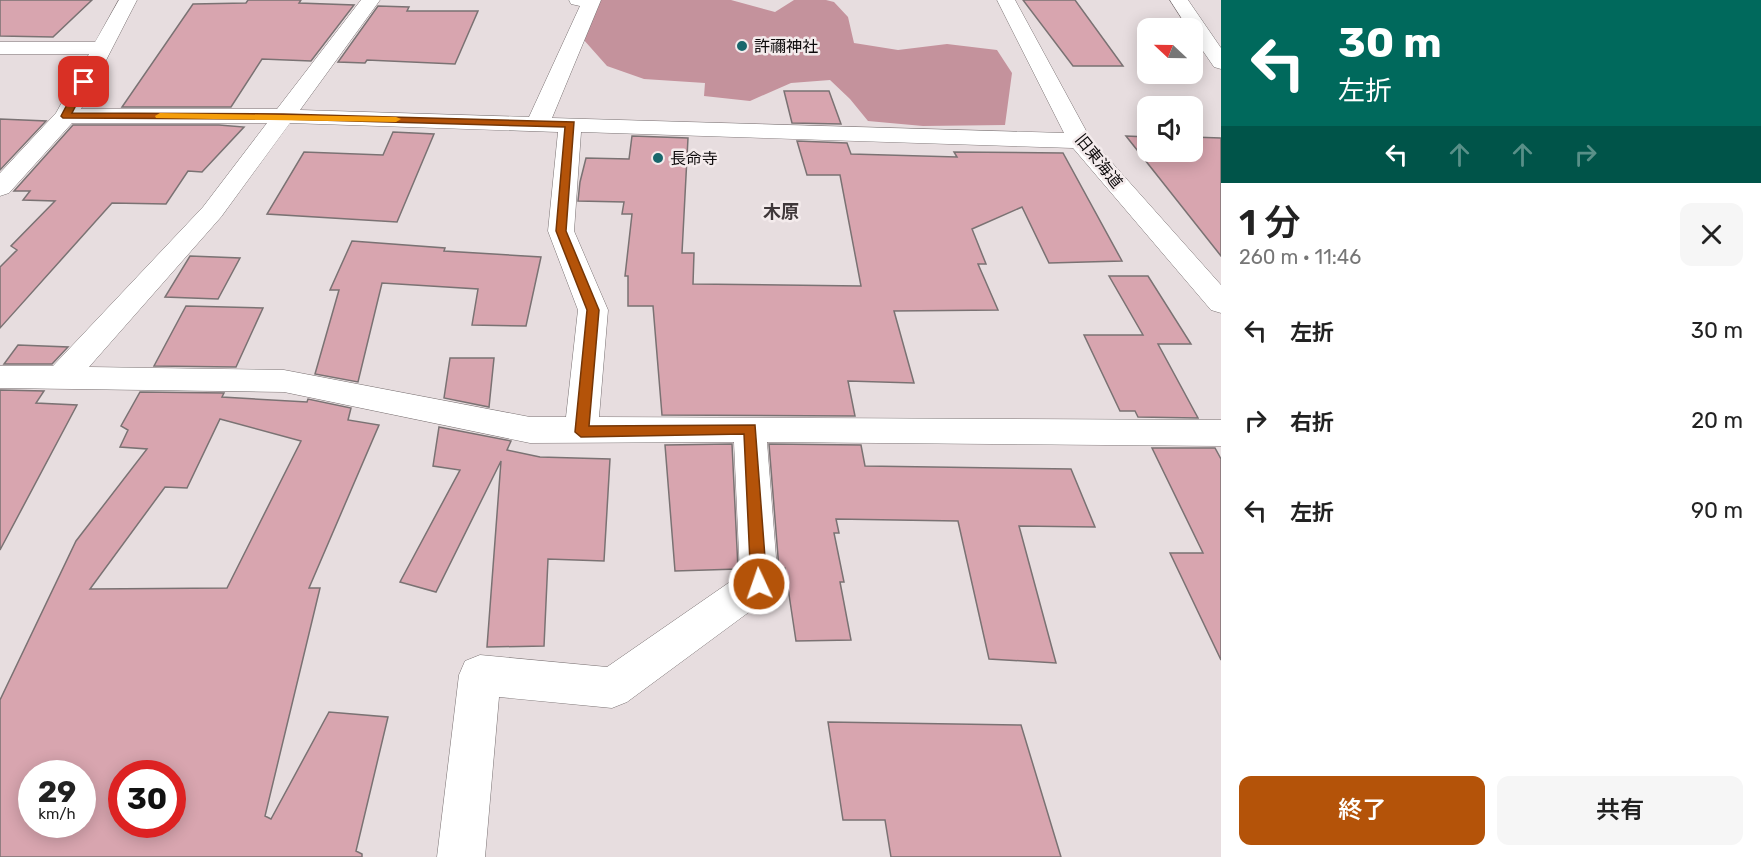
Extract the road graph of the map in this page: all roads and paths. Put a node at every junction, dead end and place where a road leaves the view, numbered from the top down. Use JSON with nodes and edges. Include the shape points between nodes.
{"nodes":[{"id":1,"x":128,"y":0,"type":"edge"},
{"id":2,"x":371,"y":0,"type":"edge"},
{"id":3,"x":578,"y":0,"type":"edge"},
{"id":4,"x":1006,"y":0,"type":"edge"},
{"id":5,"x":1179,"y":0,"type":"edge"},
{"id":6,"x":0,"y":48,"type":"edge"},
{"id":7,"x":102,"y":48,"type":"junction"},
{"id":8,"x":1221,"y":63,"type":"edge"},
{"id":9,"x":66,"y":116,"type":"junction"},
{"id":10,"x":283,"y":116,"type":"junction"},
{"id":11,"x":538,"y":123,"type":"junction"},
{"id":12,"x":570,"y":124,"type":"junction"},
{"id":13,"x":1080,"y":141,"type":"junction"},
{"id":14,"x":0,"y":188,"type":"edge"},
{"id":15,"x":1221,"y":303,"type":"edge"},
{"id":16,"x":0,"y":377,"type":"edge"},
{"id":17,"x":61,"y":378,"type":"junction"},
{"id":18,"x":750,"y":429,"type":"junction"},
{"id":19,"x":581,"y":432,"type":"junction"},
{"id":20,"x":1221,"y":433,"type":"edge"},
{"id":21,"x":461,"y":857,"type":"edge"}],
"edges":[{"from":1,"to":7,"type":"street"},
{"from":2,"to":10,"type":"street"},
{"from":3,"to":11,"type":"street","via":[[592,1]]},
{"from":4,"to":13,"type":"street","name":"旧東海道"},
{"from":5,"to":8,"type":"street"},
{"from":6,"to":7,"type":"street"},
{"from":7,"to":9,"type":"street"},
{"from":9,"to":10,"type":"street"},
{"from":9,"to":14,"type":"street"},
{"from":10,"to":11,"type":"street"},
{"from":10,"to":17,"type":"street","via":[[212,212]]},
{"from":11,"to":12,"type":"street"},
{"from":12,"to":13,"type":"street"},
{"from":12,"to":19,"type":"street","via":[[561,231],[593,310]]},
{"from":13,"to":15,"type":"street","name":"旧東海道"},
{"from":16,"to":17,"type":"street"},
{"from":17,"to":19,"type":"street","via":[[284,381],[530,430]]},
{"from":18,"to":19,"type":"street"},
{"from":18,"to":20,"type":"street"},
{"from":18,"to":21,"type":"street","via":[[759,584],[612,688],[480,675]]}]}
